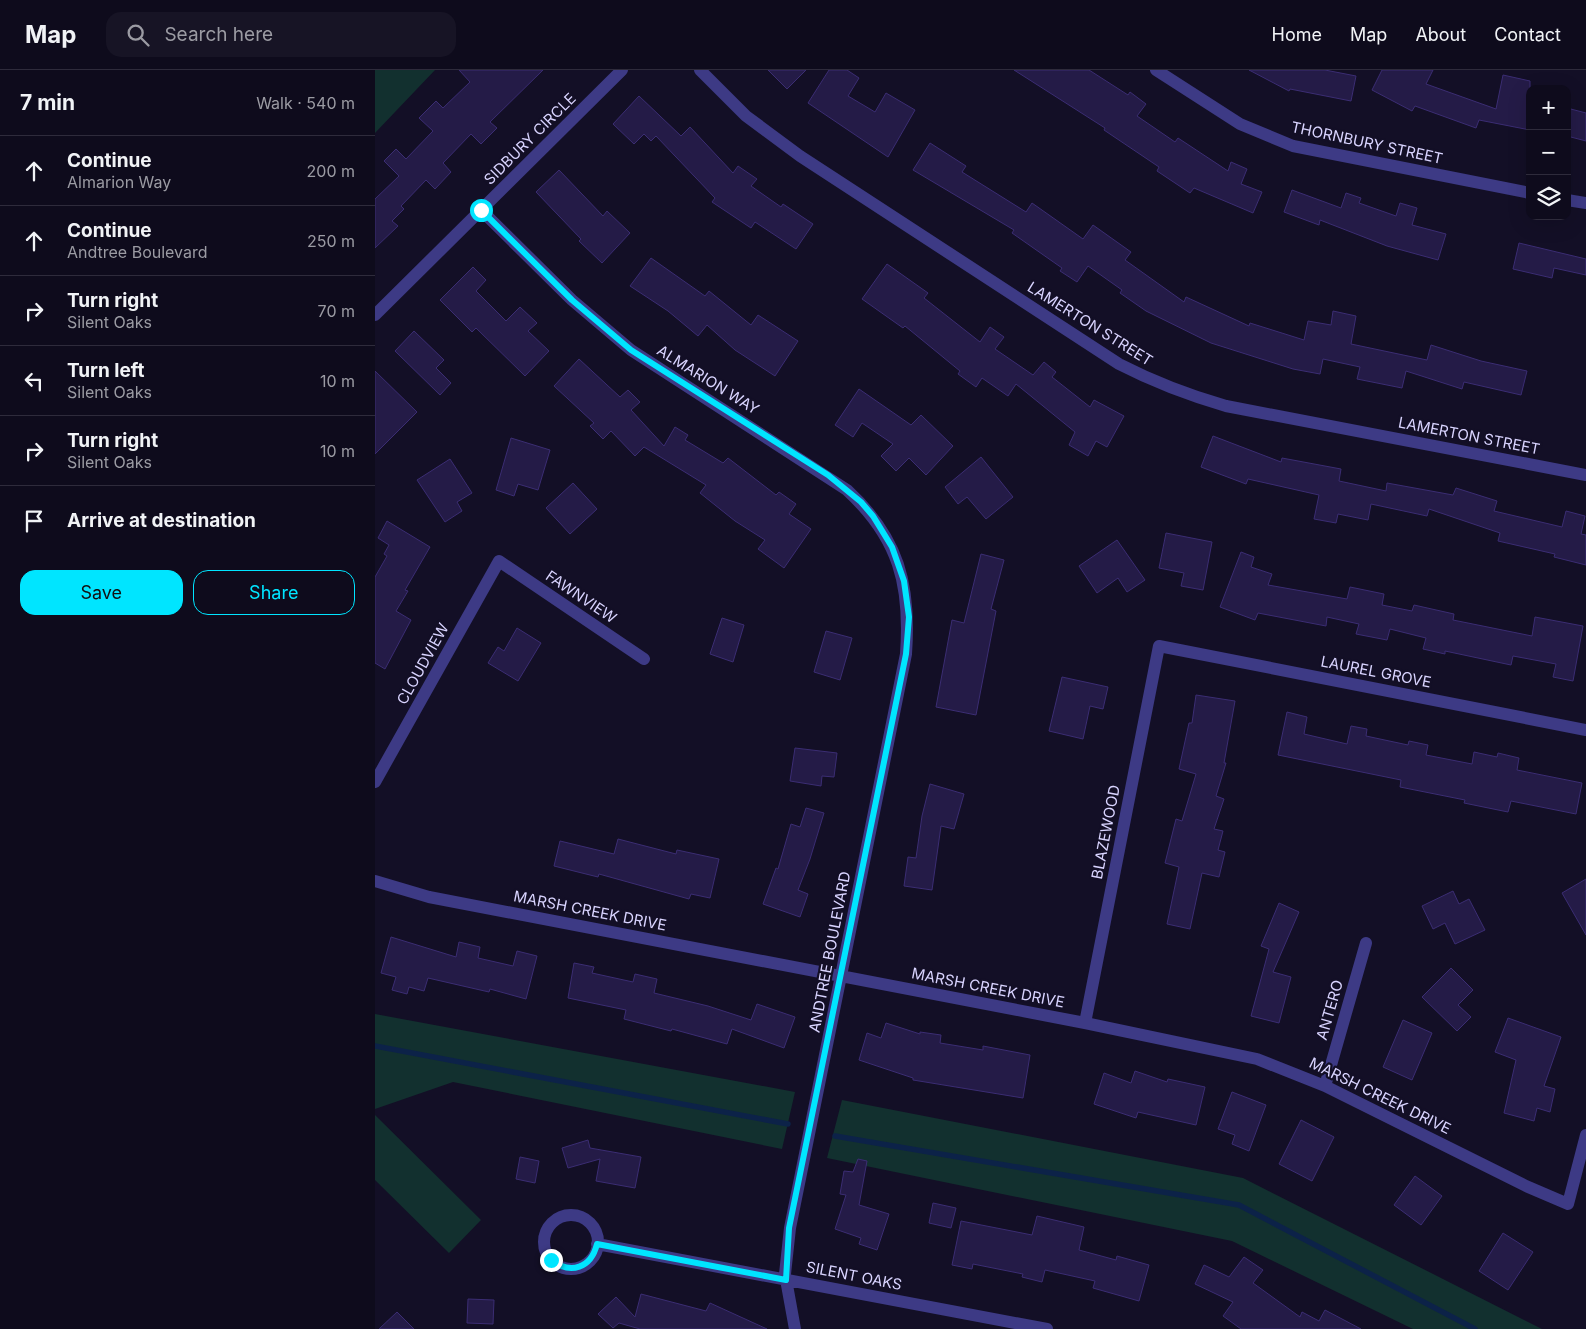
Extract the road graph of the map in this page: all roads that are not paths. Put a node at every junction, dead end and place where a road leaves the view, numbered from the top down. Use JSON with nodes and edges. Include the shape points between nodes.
{"nodes":[{"id":1,"x":622,"y":70,"type":"edge"},
{"id":2,"x":700,"y":70,"type":"edge"},
{"id":3,"x":1156,"y":70,"type":"edge"},
{"id":4,"x":1526,"y":192,"type":"edge"},
{"id":5,"x":1571,"y":201,"type":"edge"},
{"id":6,"x":1586,"y":203,"type":"edge"},
{"id":7,"x":481,"y":210,"type":"junction"},
{"id":8,"x":375,"y":315,"type":"edge"},
{"id":9,"x":1586,"y":475,"type":"edge"},
{"id":10,"x":499,"y":561,"type":"joint"},
{"id":11,"x":904,"y":581,"type":"joint"},
{"id":12,"x":1159,"y":646,"type":"joint"},
{"id":13,"x":644,"y":659,"type":"dead end"},
{"id":14,"x":1586,"y":730,"type":"edge"},
{"id":15,"x":375,"y":782,"type":"edge"},
{"id":16,"x":375,"y":881,"type":"edge"},
{"id":17,"x":1366,"y":943,"type":"dead end"},
{"id":18,"x":842,"y":976,"type":"junction"},
{"id":19,"x":1085,"y":1023,"type":"junction"},
{"id":20,"x":1325,"y":1086,"type":"junction"},
{"id":21,"x":1586,"y":1135,"type":"edge"},
{"id":22,"x":597,"y":1244,"type":"junction"},
{"id":23,"x":786,"y":1280,"type":"junction"},
{"id":24,"x":795,"y":1329,"type":"edge"},
{"id":25,"x":1047,"y":1329,"type":"edge"}],
"edges":[{"from":1,"to":7,"type":"street","name":"SIDBURY CIRCLE"},
{"from":2,"to":9,"type":"street","name":"LAMERTON STREET","via":[[746,116],[800,156],[1119,364],[1151,380],[1226,406]]},
{"from":3,"to":4,"type":"street","name":"THORNBURY STREET","via":[[1240,124],[1293,146]]},
{"from":5,"to":6,"type":"street"},
{"from":7,"to":8,"type":"street","name":"SIDBURY CIRCLE"},
{"from":7,"to":11,"type":"street","name":"ALMARION WAY","via":[[572,300],[631,350],[847,490],[883,531]]},
{"from":10,"to":13,"type":"street","name":"FAWNVIEW"},
{"from":10,"to":15,"type":"street","name":"CLOUDVIEW"},
{"from":11,"to":18,"type":"street","name":"ANDTREE BOULEVARD","via":[[909,617],[906,654]]},
{"from":12,"to":14,"type":"street","name":"LAUREL GROVE"},
{"from":12,"to":19,"type":"street","name":"BLAZEWOOD"},
{"from":16,"to":18,"type":"street","name":"MARSH CREEK DRIVE","via":[[429,897]]},
{"from":17,"to":20,"type":"street","name":"ANTERO"},
{"from":18,"to":19,"type":"street","name":"MARSH CREEK DRIVE"},
{"from":18,"to":23,"type":"street","name":"ANDTREE BOULEVARD","via":[[789,1228]]},
{"from":19,"to":20,"type":"street","name":"MARSH CREEK DRIVE","via":[[1257,1059]]},
{"from":20,"to":21,"type":"street","name":"MARSH CREEK DRIVE","via":[[1525,1186],[1568,1204]]},
{"from":22,"to":22,"type":"street","via":[[591,1224],[572,1215],[553,1222],[546,1230],[544,1241],[545,1251],[551,1260],[569,1269],[580,1268],[589,1262]]},
{"from":22,"to":23,"type":"street","name":"SILENT OAKS"},
{"from":23,"to":24,"type":"street","name":"ANDTREE BOULEVARD"},
{"from":23,"to":25,"type":"street","name":"SILENT OAKS"}]}
